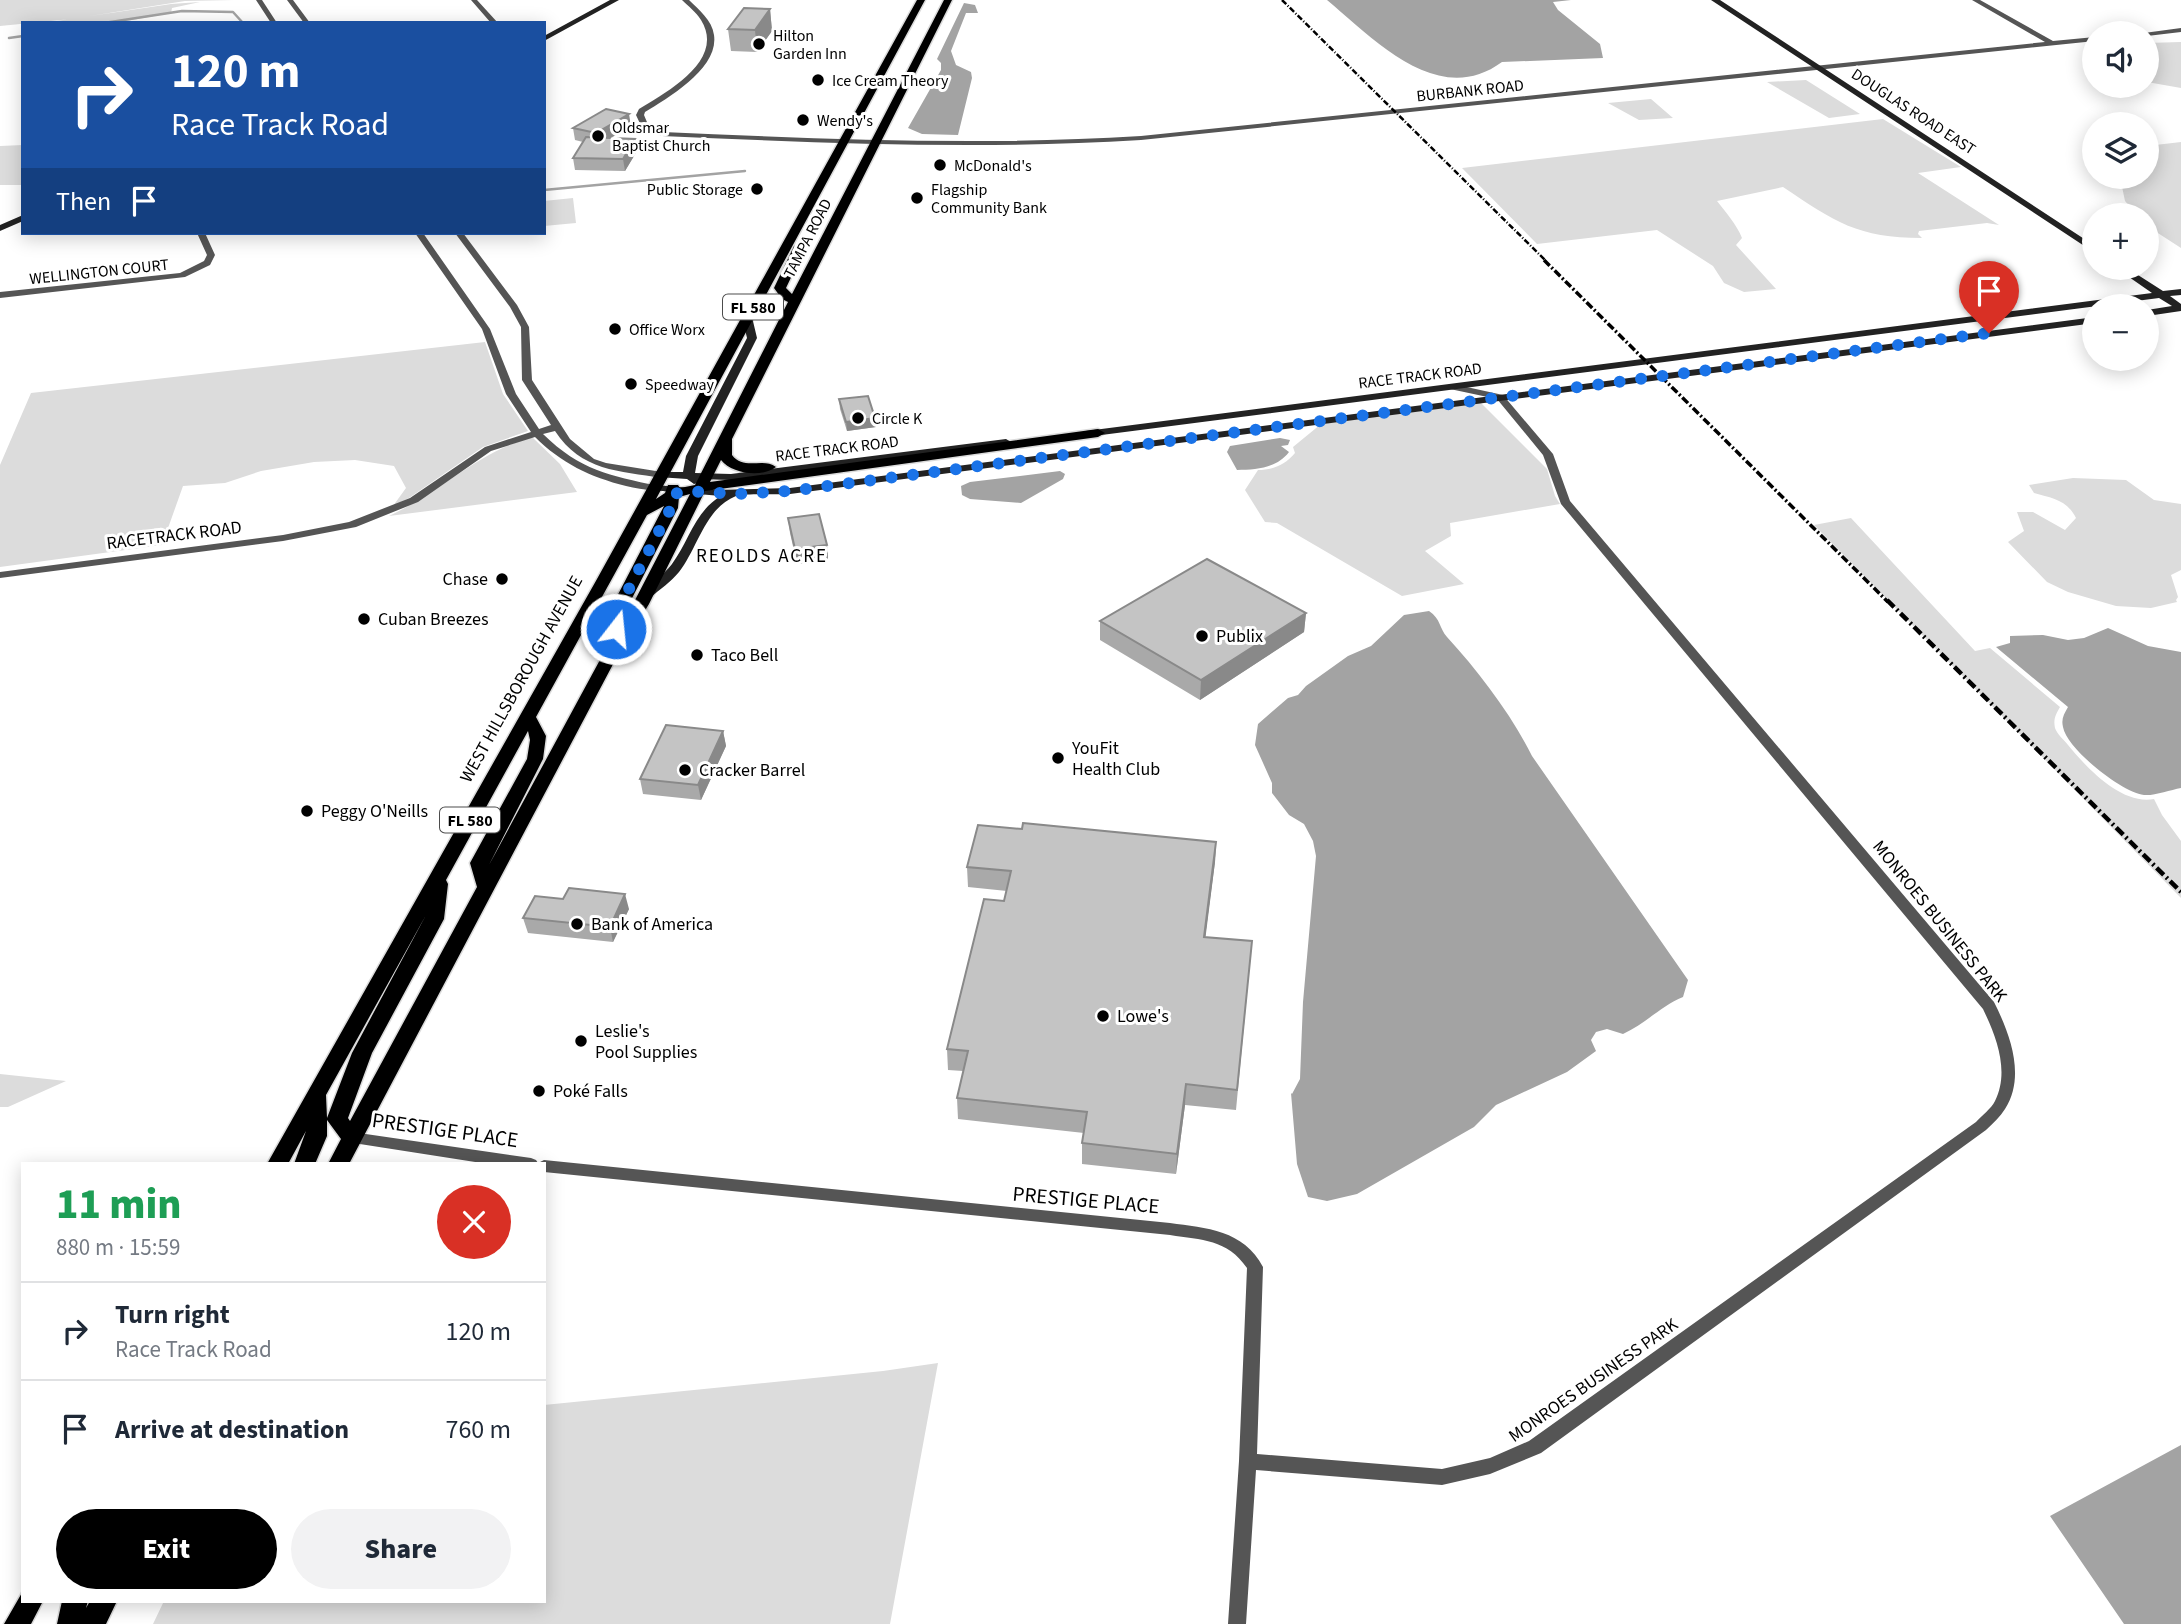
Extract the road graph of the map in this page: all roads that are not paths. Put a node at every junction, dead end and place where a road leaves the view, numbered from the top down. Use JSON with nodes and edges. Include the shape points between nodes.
{"nodes":[{"id":1,"x":259,"y":0,"type":"edge"},
{"id":2,"x":290,"y":0,"type":"edge"},
{"id":3,"x":474,"y":0,"type":"edge"},
{"id":4,"x":615,"y":0,"type":"edge"},
{"id":5,"x":685,"y":0,"type":"edge"},
{"id":6,"x":921,"y":0,"type":"edge"},
{"id":7,"x":948,"y":0,"type":"edge"},
{"id":8,"x":1715,"y":0,"type":"edge"},
{"id":9,"x":1975,"y":0,"type":"edge"},
{"id":10,"x":273,"y":21,"type":"edge"},
{"id":11,"x":306,"y":21,"type":"edge"},
{"id":12,"x":493,"y":21,"type":"edge"},
{"id":13,"x":2181,"y":30,"type":"edge"},
{"id":14,"x":2159,"y":33,"type":"edge"},
{"id":15,"x":546,"y":38,"type":"edge"},
{"id":16,"x":2082,"y":41,"type":"edge"},
{"id":17,"x":2053,"y":44,"type":"junction"},
{"id":18,"x":1818,"y":67,"type":"junction"},
{"id":19,"x":846,"y":142,"type":"junction"},
{"id":20,"x":874,"y":144,"type":"junction"},
{"id":21,"x":804,"y":215,"type":"junction"},
{"id":22,"x":21,"y":219,"type":"edge"},
{"id":23,"x":0,"y":228,"type":"edge"},
{"id":24,"x":202,"y":235,"type":"edge"},
{"id":25,"x":420,"y":235,"type":"edge"},
{"id":26,"x":460,"y":235,"type":"edge"},
{"id":27,"x":2082,"y":241,"type":"edge"},
{"id":28,"x":2140,"y":280,"type":"edge"},
{"id":29,"x":2181,"y":292,"type":"edge"},
{"id":30,"x":2161,"y":294,"type":"junction"},
{"id":31,"x":0,"y":295,"type":"edge"},
{"id":32,"x":794,"y":300,"type":"junction"},
{"id":33,"x":2181,"y":308,"type":"edge"},
{"id":34,"x":2159,"y":311,"type":"edge"},
{"id":35,"x":747,"y":317,"type":"junction"},
{"id":36,"x":2082,"y":322,"type":"edge"},
{"id":37,"x":1453,"y":387,"type":"junction"},
{"id":38,"x":1393,"y":394,"type":"junction"},
{"id":39,"x":1500,"y":397,"type":"junction"},
{"id":40,"x":1368,"y":398,"type":"junction"},
{"id":41,"x":1425,"y":407,"type":"junction"},
{"id":42,"x":1153,"y":426,"type":"junction"},
{"id":43,"x":556,"y":427,"type":"junction"},
{"id":44,"x":537,"y":432,"type":"junction"},
{"id":45,"x":1098,"y":433,"type":"junction"},
{"id":46,"x":725,"y":436,"type":"junction"},
{"id":47,"x":1040,"y":437,"type":"junction"},
{"id":48,"x":1194,"y":438,"type":"junction"},
{"id":49,"x":1144,"y":444,"type":"junction"},
{"id":50,"x":659,"y":481,"type":"junction"},
{"id":51,"x":830,"y":486,"type":"junction"},
{"id":52,"x":692,"y":487,"type":"junction"},
{"id":53,"x":735,"y":494,"type":"junction"},
{"id":54,"x":641,"y":514,"type":"junction"},
{"id":55,"x":0,"y":575,"type":"edge"},
{"id":56,"x":645,"y":596,"type":"junction"},
{"id":57,"x":612,"y":651,"type":"junction"},
{"id":58,"x":527,"y":716,"type":"junction"},
{"id":59,"x":440,"y":873,"type":"junction"},
{"id":60,"x":486,"y":887,"type":"junction"},
{"id":61,"x":316,"y":1093,"type":"junction"},
{"id":62,"x":352,"y":1138,"type":"junction"},
{"id":63,"x":278,"y":1162,"type":"edge"},
{"id":64,"x":305,"y":1162,"type":"edge"},
{"id":65,"x":339,"y":1162,"type":"edge"},
{"id":66,"x":517,"y":1162,"type":"edge"},
{"id":67,"x":546,"y":1166,"type":"edge"},
{"id":68,"x":1248,"y":1461,"type":"junction"},
{"id":69,"x":29,"y":1603,"type":"edge"},
{"id":70,"x":75,"y":1603,"type":"edge"},
{"id":71,"x":103,"y":1603,"type":"edge"},
{"id":72,"x":17,"y":1624,"type":"edge"},
{"id":73,"x":71,"y":1624,"type":"edge"},
{"id":74,"x":92,"y":1624,"type":"edge"},
{"id":75,"x":1237,"y":1624,"type":"edge"}],
"edges":[{"from":1,"to":10,"type":"street"},
{"from":2,"to":11,"type":"street"},
{"from":3,"to":12,"type":"street"},
{"from":4,"to":15,"type":"main road"},
{"from":5,"to":19,"type":"street","name":"BURBANK ROAD","via":[[705,19],[708,56],[687,82],[642,111],[646,128],[662,134]]},
{"from":6,"to":19,"type":"main road","name":"TAMPA ROAD","number":"FL 580"},
{"from":7,"to":20,"type":"main road","name":"TAMPA ROAD","number":"FL 580"},
{"from":8,"to":18,"type":"main road","name":"DOUGLAS ROAD EAST"},
{"from":9,"to":17,"type":"street"},
{"from":13,"to":14,"type":"street"},
{"from":16,"to":17,"type":"street","name":"BURBANK ROAD"},
{"from":17,"to":18,"type":"street","name":"BURBANK ROAD"},
{"from":18,"to":20,"type":"street","name":"BURBANK ROAD","via":[[1117,140]]},
{"from":18,"to":27,"type":"main road","name":"DOUGLAS ROAD EAST"},
{"from":19,"to":20,"type":"street","name":"BURBANK ROAD"},
{"from":19,"to":21,"type":"main road","name":"TAMPA ROAD","number":"FL 580"},
{"from":20,"to":32,"type":"main road","name":"TAMPA ROAD","number":"FL 580"},
{"from":21,"to":32,"type":"main road","via":[[804,239],[780,288]]},
{"from":21,"to":35,"type":"main road","name":"TAMPA ROAD","number":"FL 580"},
{"from":22,"to":23,"type":"main road"},
{"from":24,"to":31,"type":"street","name":"WELLINGTON COURT","via":[[211,255],[207,263],[183,275]]},
{"from":25,"to":44,"type":"street","via":[[486,330],[510,392]]},
{"from":26,"to":43,"type":"street","via":[[525,327],[527,380]]},
{"from":28,"to":30,"type":"main road"},
{"from":29,"to":30,"type":"main road","name":"RACE TRACK ROAD"},
{"from":30,"to":33,"type":"main road"},
{"from":30,"to":37,"type":"main road","name":"RACE TRACK ROAD"},
{"from":32,"to":46,"type":"main road","name":"TAMPA ROAD","number":"FL 580"},
{"from":33,"to":34,"type":"main road"},
{"from":35,"to":50,"type":"main road","name":"TAMPA ROAD","number":"FL 580"},
{"from":35,"to":52,"type":"main road","via":[[752,338],[692,456],[688,471]]},
{"from":36,"to":39,"type":"main road","name":"RACE TRACK ROAD"},
{"from":37,"to":38,"type":"main road","name":"RACE TRACK ROAD"},
{"from":37,"to":39,"type":"street"},
{"from":38,"to":40,"type":"main road","name":"RACE TRACK ROAD"},
{"from":38,"to":41,"type":"main road"},
{"from":39,"to":41,"type":"main road","name":"RACE TRACK ROAD"},
{"from":39,"to":68,"type":"street","name":"MONROES BUSINESS PARK","via":[[1548,454],[1565,502],[1989,1006],[2006,1044],[2008,1074],[2002,1103],[1981,1126],[1697,1332],[1535,1447],[1506,1462],[1442,1477]]},
{"from":40,"to":42,"type":"main road","name":"RACE TRACK ROAD"},
{"from":40,"to":48,"type":"main road","via":[[1343,407],[1218,424],[1201,429]]},
{"from":41,"to":48,"type":"main road","name":"RACE TRACK ROAD"},
{"from":42,"to":45,"type":"main road","name":"RACE TRACK ROAD"},
{"from":42,"to":48,"type":"main road","via":[[1183,431]]},
{"from":43,"to":44,"type":"street","name":"RACETRACK ROAD"},
{"from":43,"to":50,"type":"street","via":[[591,461]]},
{"from":44,"to":50,"type":"street","via":[[553,451],[583,470],[626,484]]},
{"from":44,"to":55,"type":"street","name":"RACETRACK ROAD","via":[[488,449],[414,500],[352,525]]},
{"from":45,"to":47,"type":"main road","name":"RACE TRACK ROAD"},
{"from":45,"to":49,"type":"main road"},
{"from":45,"to":51,"type":"main road","via":[[1074,446],[881,471]]},
{"from":45,"to":52,"type":"main road"},
{"from":46,"to":47,"type":"main road","via":[[725,455],[749,468]]},
{"from":46,"to":52,"type":"main road","name":"TAMPA ROAD","number":"FL 580"},
{"from":47,"to":52,"type":"main road","name":"RACE TRACK ROAD","via":[[743,476]]},
{"from":48,"to":49,"type":"main road","name":"RACE TRACK ROAD"},
{"from":49,"to":51,"type":"main road","name":"RACE TRACK ROAD"},
{"from":50,"to":52,"type":"main road"},
{"from":50,"to":52,"type":"main road","name":"RACE TRACK ROAD"},
{"from":50,"to":54,"type":"main road","name":"WEST HILLSBOROUGH AVENUE","number":"FL 580"},
{"from":51,"to":53,"type":"main road","name":"RACE TRACK ROAD"},
{"from":52,"to":53,"type":"main road"},
{"from":52,"to":54,"type":"main road"},
{"from":52,"to":56,"type":"main road","number":"FL 580"},
{"from":52,"to":57,"type":"main road","via":[[671,508],[619,608]]},
{"from":53,"to":56,"type":"main road","via":[[707,510],[675,570]]},
{"from":54,"to":58,"type":"main road","name":"WEST HILLSBOROUGH AVENUE","number":"FL 580"},
{"from":56,"to":57,"type":"main road","number":"FL 580"},
{"from":57,"to":60,"type":"main road","number":"FL 580"},
{"from":58,"to":59,"type":"main road","name":"WEST HILLSBOROUGH AVENUE","number":"FL 580"},
{"from":58,"to":60,"type":"main road","via":[[539,734],[535,759],[479,863]]},
{"from":59,"to":61,"type":"main road","name":"WEST HILLSBOROUGH AVENUE","number":"FL 580"},
{"from":59,"to":62,"type":"main road","via":[[435,919],[344,1094],[337,1119]]},
{"from":60,"to":62,"type":"main road","number":"FL 580"},
{"from":61,"to":63,"type":"main road","name":"WEST HILLSBOROUGH AVENUE","number":"FL 580"},
{"from":61,"to":64,"type":"main road","via":[[317,1136]]},
{"from":62,"to":65,"type":"main road","number":"FL 580"},
{"from":62,"to":66,"type":"street","name":"PRESTIGE PLACE"},
{"from":67,"to":68,"type":"street","name":"PRESTIGE PLACE","via":[[1222,1238],[1244,1249],[1255,1267]]},
{"from":68,"to":75,"type":"street","name":"PRESTIGE PLACE"},
{"from":69,"to":72,"type":"main road"},
{"from":70,"to":73,"type":"main road"},
{"from":71,"to":74,"type":"main road"}]}
